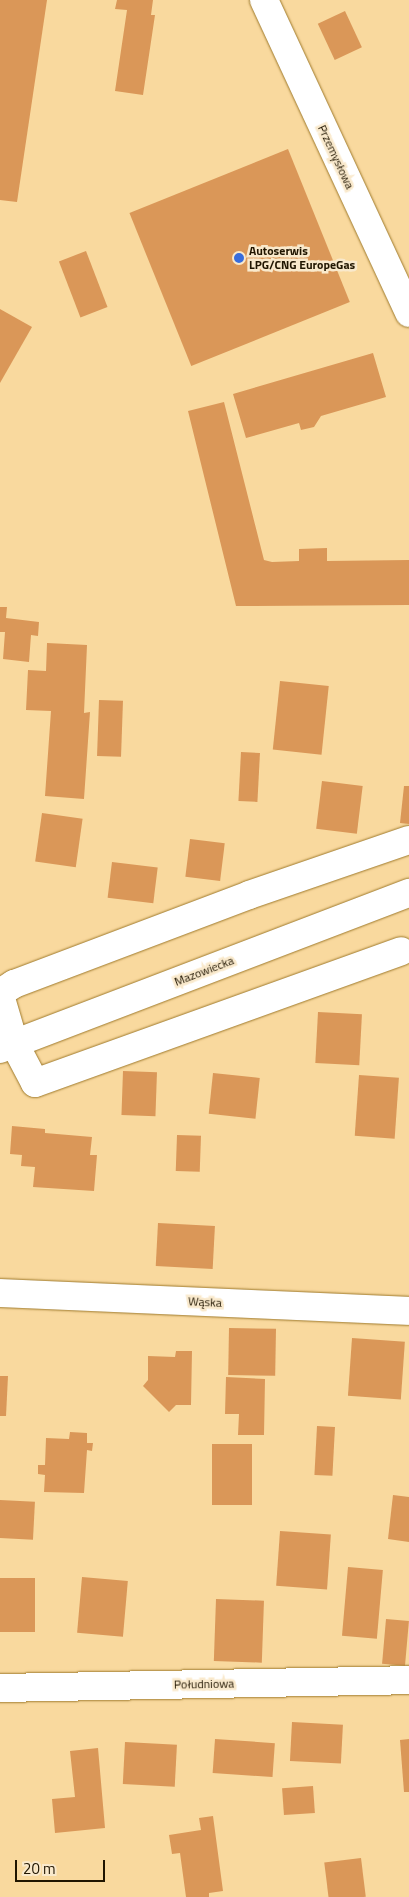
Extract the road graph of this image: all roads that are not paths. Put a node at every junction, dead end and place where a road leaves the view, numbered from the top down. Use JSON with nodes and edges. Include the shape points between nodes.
{"nodes":[{"id":1,"x":264,"y":0,"type":"edge"},
{"id":2,"x":409,"y":313,"type":"edge"},
{"id":3,"x":409,"y":840,"type":"edge"},
{"id":4,"x":409,"y":893,"type":"edge"},
{"id":5,"x":401,"y":951,"type":"dead end"},
{"id":6,"x":0,"y":994,"type":"edge"},
{"id":7,"x":7,"y":1046,"type":"edge"},
{"id":8,"x":0,"y":1293,"type":"edge"},
{"id":9,"x":409,"y":1312,"type":"edge"},
{"id":10,"x":409,"y":1680,"type":"edge"},
{"id":11,"x":0,"y":1688,"type":"edge"}],
"edges":[{"from":1,"to":2,"type":"street","name":"Przemysłowa"},
{"from":3,"to":6,"type":"street","via":[[240,898],[14,984]]},
{"from":4,"to":7,"type":"street","name":"Mazowiecka"},
{"from":5,"to":7,"type":"street","via":[[36,1083]]},
{"from":6,"to":7,"type":"street"},
{"from":8,"to":9,"type":"street","name":"Wąska"},
{"from":10,"to":11,"type":"street","name":"Południowa"}]}
